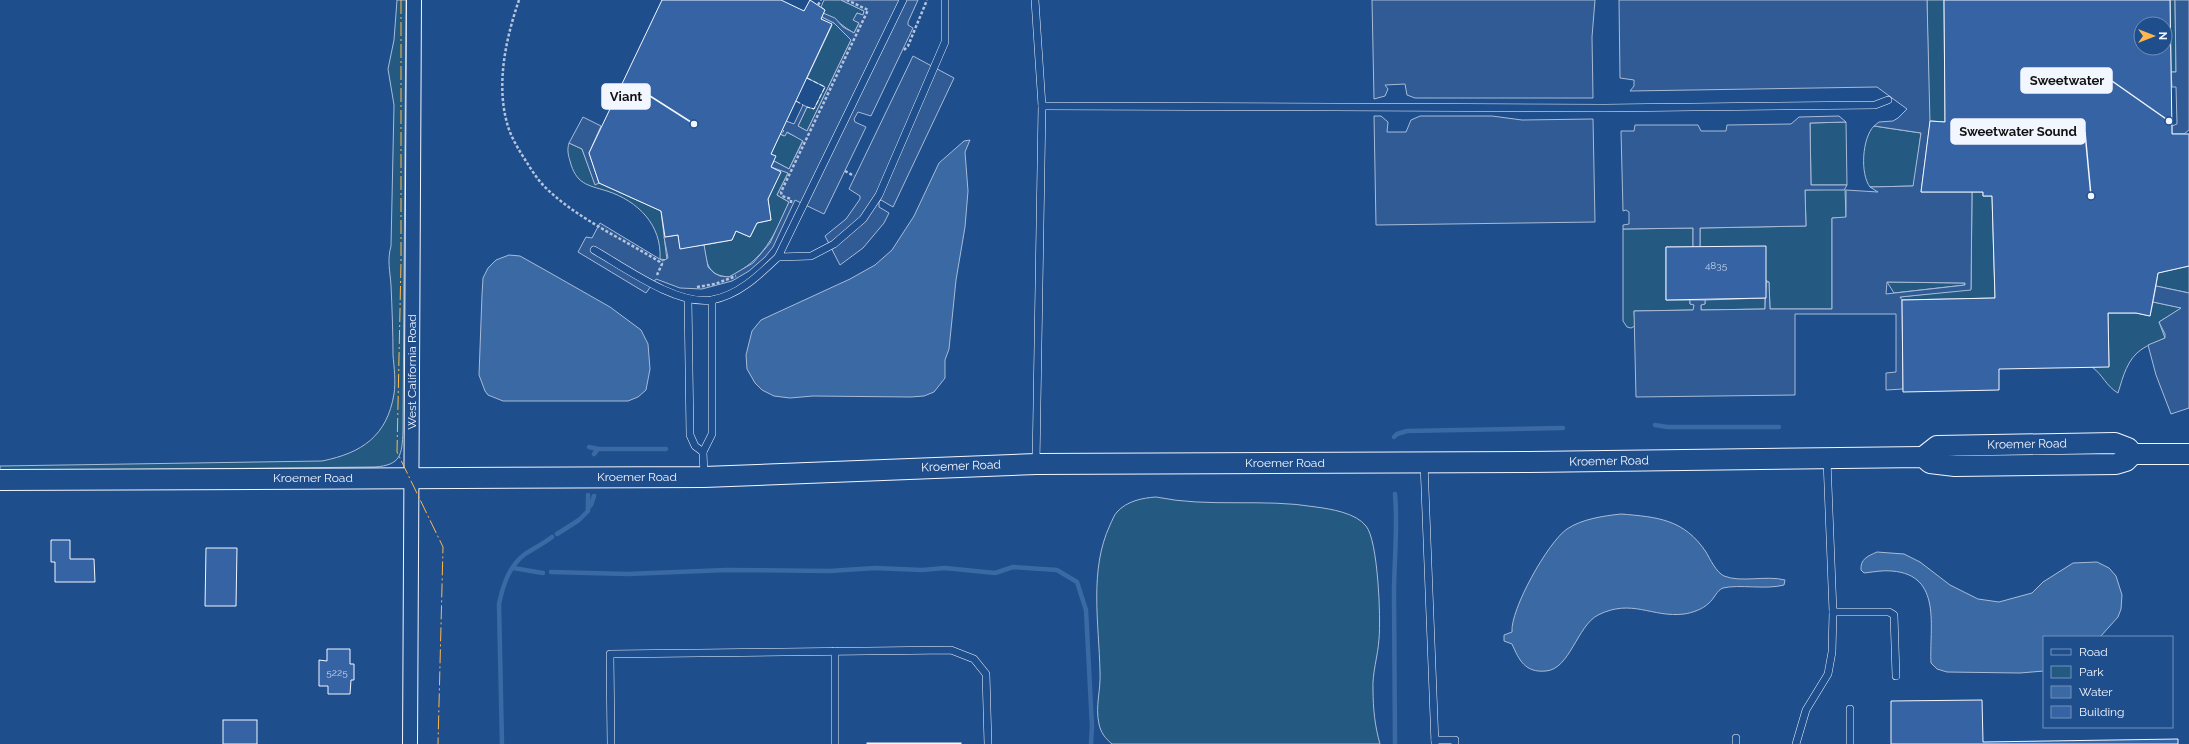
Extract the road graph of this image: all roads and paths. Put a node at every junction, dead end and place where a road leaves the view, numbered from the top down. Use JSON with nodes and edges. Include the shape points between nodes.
{"nodes":[{"id":1,"x":414,"y":0,"type":"edge"},
{"id":2,"x":519,"y":0,"type":"edge"},
{"id":3,"x":821,"y":0,"type":"edge"},
{"id":4,"x":846,"y":0,"type":"edge"},
{"id":5,"x":903,"y":0,"type":"edge"},
{"id":6,"x":927,"y":0,"type":"edge"},
{"id":7,"x":945,"y":0,"type":"edge"},
{"id":8,"x":1035,"y":0,"type":"edge"},
{"id":9,"x":818,"y":5,"type":"dead end"},
{"id":10,"x":904,"y":50,"type":"dead end"},
{"id":11,"x":1888,"y":100,"type":"dead end"},
{"id":12,"x":1042,"y":106,"type":"junction"},
{"id":13,"x":845,"y":171,"type":"dead end"},
{"id":14,"x":854,"y":176,"type":"dead end"},
{"id":15,"x":791,"y":204,"type":"dead end"},
{"id":16,"x":594,"y":250,"type":"dead end"},
{"id":17,"x":778,"y":257,"type":"junction"},
{"id":18,"x":740,"y":274,"type":"dead end"},
{"id":19,"x":661,"y":279,"type":"dead end"},
{"id":20,"x":694,"y":287,"type":"dead end"},
{"id":21,"x":688,"y":299,"type":"junction"},
{"id":22,"x":712,"y":300,"type":"junction"},
{"id":23,"x":703,"y":452,"type":"junction"},
{"id":24,"x":2189,"y":454,"type":"edge"},
{"id":25,"x":1827,"y":458,"type":"junction"},
{"id":26,"x":1424,"y":463,"type":"junction"},
{"id":27,"x":1036,"y":464,"type":"junction"},
{"id":28,"x":704,"y":477,"type":"junction"},
{"id":29,"x":411,"y":478,"type":"junction"},
{"id":30,"x":0,"y":480,"type":"edge"},
{"id":31,"x":1832,"y":612,"type":"junction"},
{"id":32,"x":835,"y":651,"type":"junction"},
{"id":33,"x":1896,"y":676,"type":"dead end"},
{"id":34,"x":1850,"y":709,"type":"dead end"},
{"id":35,"x":1435,"y":742,"type":"edge"},
{"id":36,"x":410,"y":744,"type":"edge"},
{"id":37,"x":611,"y":744,"type":"edge"},
{"id":38,"x":835,"y":744,"type":"edge"},
{"id":39,"x":988,"y":744,"type":"edge"},
{"id":40,"x":1455,"y":744,"type":"edge"},
{"id":41,"x":1796,"y":744,"type":"edge"},
{"id":42,"x":1850,"y":744,"type":"edge"}],
"edges":[{"from":1,"to":29,"type":"street","name":"West California Road"},
{"from":2,"to":19,"type":"path","via":[[509,33],[502,86],[504,109],[513,139],[547,189],[572,208],[660,262],[661,267],[656,274]]},
{"from":3,"to":9,"type":"path"},
{"from":4,"to":15,"type":"path","via":[[868,10],[781,192],[782,196],[791,199]]},
{"from":5,"to":17,"type":"lane"},
{"from":6,"to":10,"type":"path"},
{"from":7,"to":17,"type":"lane","via":[[945,42],[879,195],[852,230],[834,244],[811,256]]},
{"from":8,"to":12,"type":"lane"},
{"from":11,"to":12,"type":"lane","via":[[1875,105],[1605,108]]},
{"from":12,"to":27,"type":"lane"},
{"from":13,"to":14,"type":"path"},
{"from":16,"to":21,"type":"lane","via":[[657,286]]},
{"from":17,"to":22,"type":"lane","via":[[755,279],[736,291]]},
{"from":18,"to":20,"type":"path","via":[[715,284]]},
{"from":21,"to":22,"type":"lane"},
{"from":21,"to":23,"type":"lane","via":[[690,435],[695,446]]},
{"from":22,"to":23,"type":"lane","via":[[712,434]]},
{"from":23,"to":28,"type":"lane"},
{"from":24,"to":25,"type":"street","name":"Kroemer Road","via":[[2132,454],[2128,448],[2115,443],[2010,444],[1937,446],[1923,457]]},
{"from":25,"to":26,"type":"street","name":"Kroemer Road"},
{"from":25,"to":31,"type":"lane"},
{"from":26,"to":27,"type":"street","name":"Kroemer Road"},
{"from":26,"to":35,"type":"lane"},
{"from":27,"to":28,"type":"street","name":"Kroemer Road"},
{"from":28,"to":29,"type":"street","name":"Kroemer Road"},
{"from":29,"to":30,"type":"street","name":"Kroemer Road"},
{"from":29,"to":36,"type":"street","name":"West California Road"},
{"from":31,"to":33,"type":"lane","via":[[1889,612],[1894,616]]},
{"from":31,"to":41,"type":"lane","via":[[1832,652],[1828,674],[1806,710]]},
{"from":32,"to":37,"type":"lane","via":[[610,654]]},
{"from":32,"to":38,"type":"lane"},
{"from":32,"to":39,"type":"lane","via":[[951,650],[974,660],[986,674]]},
{"from":34,"to":42,"type":"lane"},
{"from":35,"to":40,"type":"lane","via":[[1455,740]]}]}
